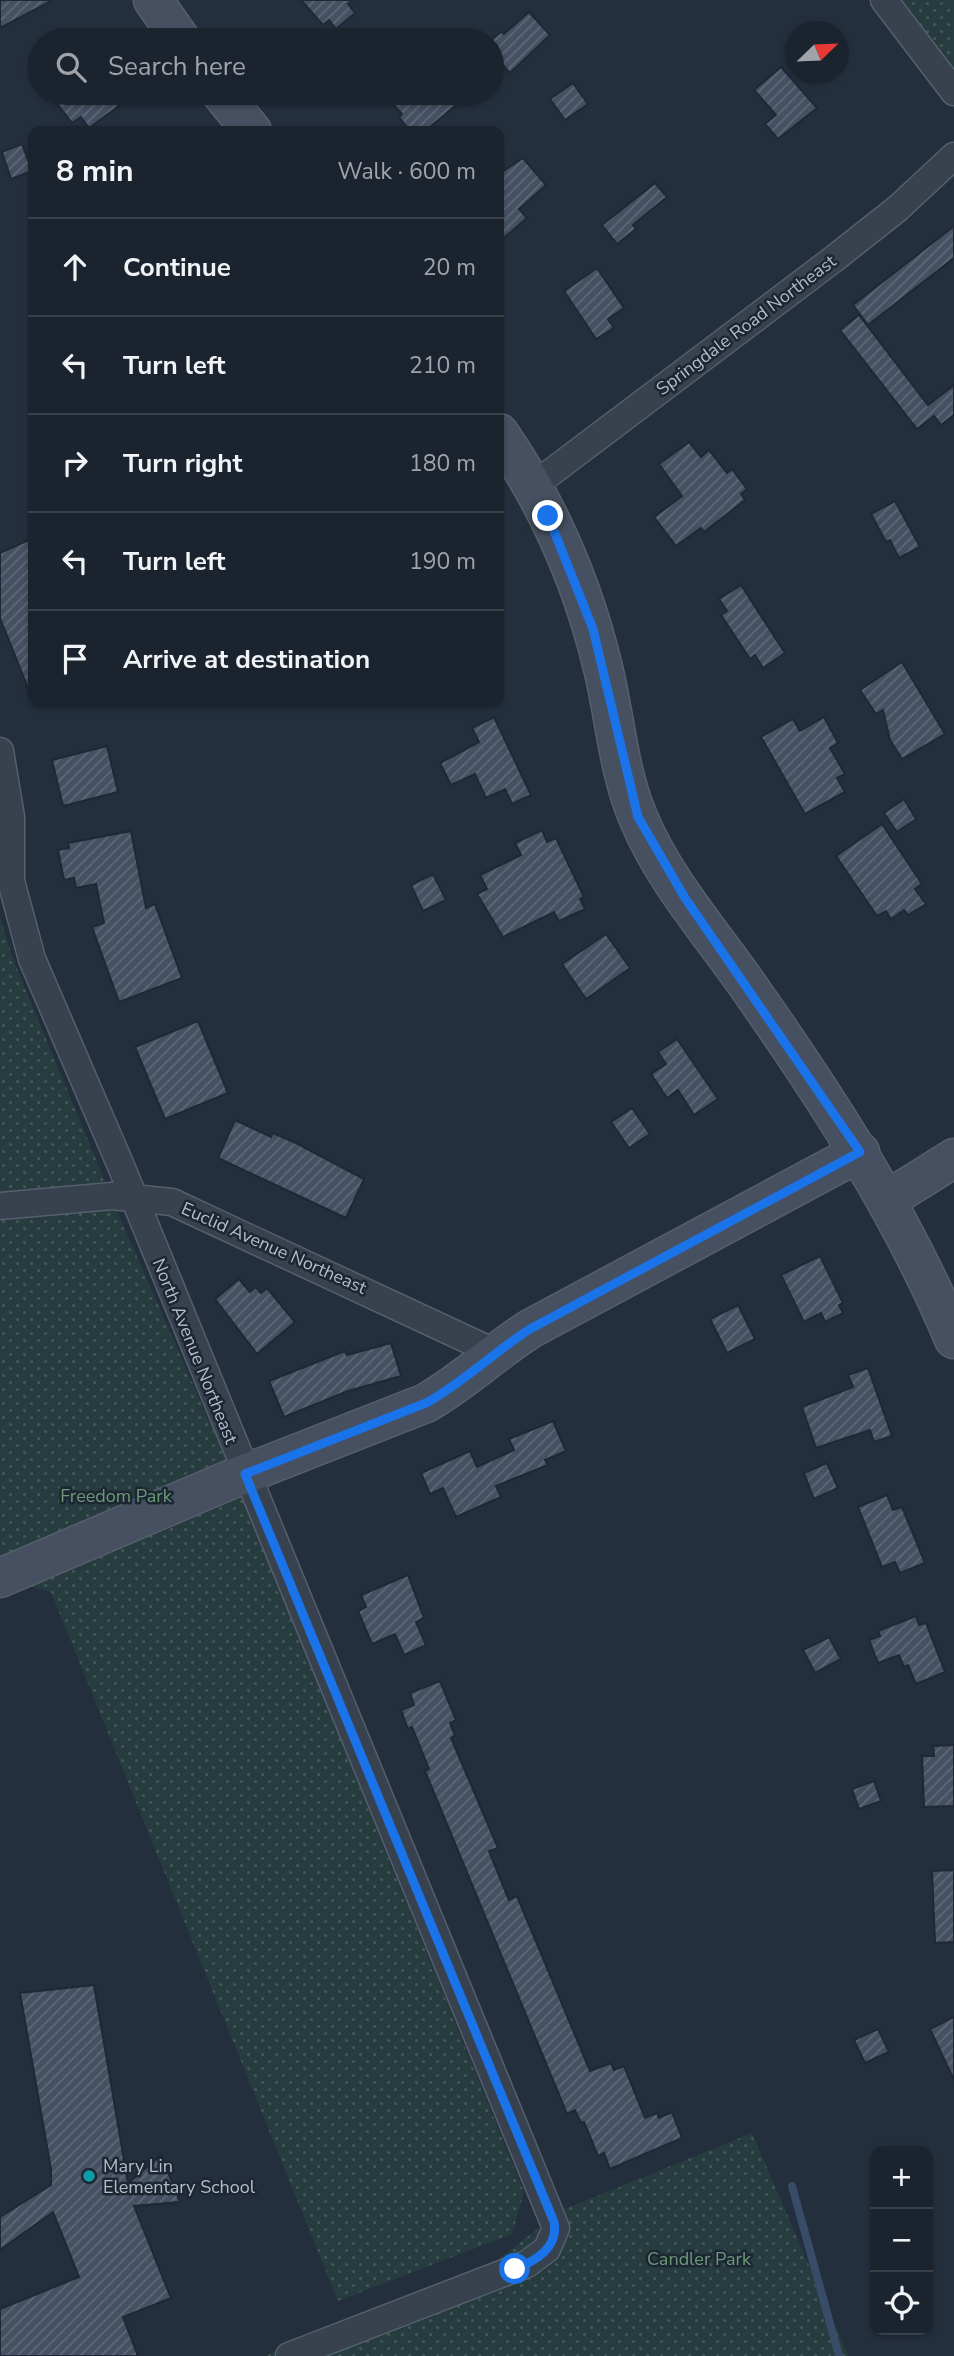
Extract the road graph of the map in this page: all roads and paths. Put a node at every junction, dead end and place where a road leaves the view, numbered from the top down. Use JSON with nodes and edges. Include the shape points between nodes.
{"nodes":[{"id":1,"x":153,"y":0,"type":"edge"},
{"id":2,"x":884,"y":0,"type":"edge"},
{"id":3,"x":173,"y":28,"type":"edge"},
{"id":4,"x":954,"y":92,"type":"edge"},
{"id":5,"x":231,"y":105,"type":"edge"},
{"id":6,"x":248,"y":126,"type":"edge"},
{"id":7,"x":954,"y":156,"type":"edge"},
{"id":8,"x":504,"y":441,"type":"edge"},
{"id":9,"x":533,"y":486,"type":"junction"},
{"id":10,"x":0,"y":751,"type":"edge"},
{"id":11,"x":860,"y":1152,"type":"junction"},
{"id":12,"x":954,"y":1158,"type":"edge"},
{"id":13,"x":134,"y":1198,"type":"junction"},
{"id":14,"x":887,"y":1200,"type":"junction"},
{"id":15,"x":0,"y":1206,"type":"edge"},
{"id":16,"x":954,"y":1339,"type":"edge"},
{"id":17,"x":495,"y":1352,"type":"junction"},
{"id":18,"x":245,"y":1474,"type":"junction"},
{"id":19,"x":0,"y":1578,"type":"edge"},
{"id":20,"x":289,"y":2356,"type":"edge"}],
"edges":[{"from":1,"to":3,"type":"street"},
{"from":2,"to":4,"type":"street"},
{"from":5,"to":6,"type":"street"},
{"from":7,"to":9,"type":"street","name":"Springdale Road Northeast","via":[[835,258]]},
{"from":8,"to":9,"type":"street"},
{"from":9,"to":11,"type":"street","via":[[563,547],[593,629],[638,817],[685,898]]},
{"from":10,"to":13,"type":"street","name":"North Avenue Northeast","via":[[11,817],[10,881],[17,910],[32,959]]},
{"from":11,"to":14,"type":"street"},
{"from":11,"to":17,"type":"street"},
{"from":12,"to":14,"type":"street"},
{"from":13,"to":15,"type":"street","name":"Euclid Avenue Northeast"},
{"from":13,"to":17,"type":"street","name":"Euclid Avenue Northeast","via":[[172,1202]]},
{"from":13,"to":18,"type":"street","name":"North Avenue Northeast"},
{"from":14,"to":16,"type":"street"},
{"from":17,"to":18,"type":"street","via":[[452,1389],[426,1403]]},
{"from":18,"to":19,"type":"street"},
{"from":18,"to":20,"type":"street","name":"North Avenue Northeast","via":[[554,2222],[547,2249],[527,2264]]}]}
